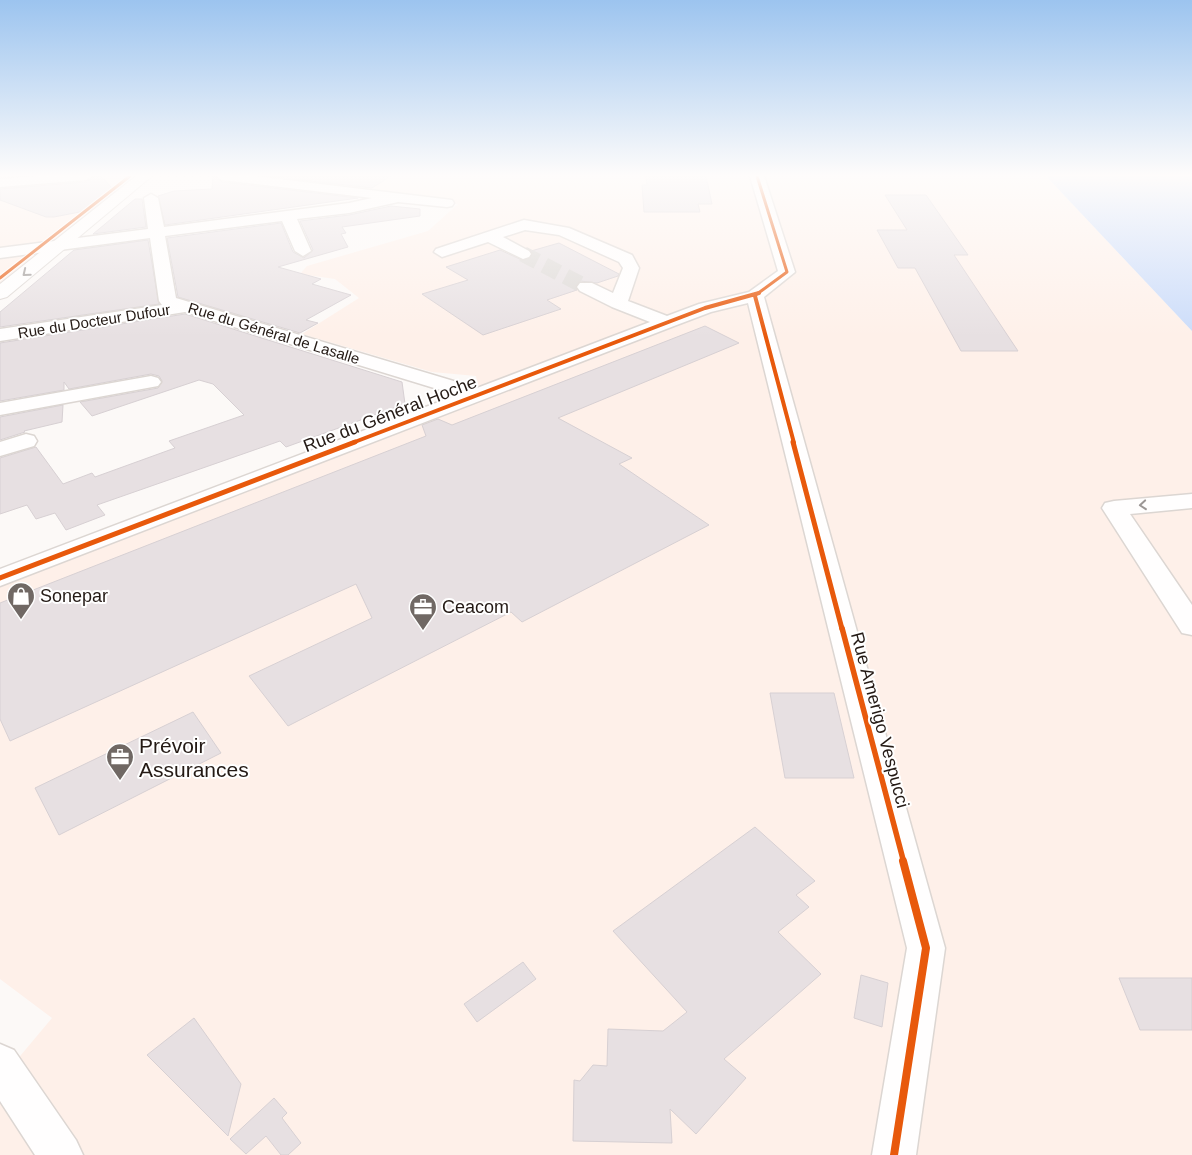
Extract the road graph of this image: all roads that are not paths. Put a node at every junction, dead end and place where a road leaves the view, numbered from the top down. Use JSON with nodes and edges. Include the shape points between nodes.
{"nodes":[{"id":1,"x":79,"y":230,"type":"edge"},
{"id":2,"x":156,"y":230,"type":"edge"},
{"id":3,"x":179,"y":230,"type":"edge"},
{"id":4,"x":294,"y":230,"type":"edge"},
{"id":5,"x":506,"y":230,"type":"edge"},
{"id":6,"x":556,"y":230,"type":"edge"},
{"id":7,"x":774,"y":230,"type":"edge"},
{"id":8,"x":157,"y":233,"type":"junction"},
{"id":9,"x":492,"y":237,"type":"junction"},
{"id":10,"x":60,"y":245,"type":"junction"},
{"id":11,"x":303,"y":250,"type":"dead end"},
{"id":12,"x":442,"y":252,"type":"dead end"},
{"id":13,"x":0,"y":253,"type":"edge"},
{"id":14,"x":523,"y":254,"type":"tunnel mouth"},
{"id":15,"x":586,"y":287,"type":"tunnel mouth"},
{"id":16,"x":0,"y":293,"type":"edge"},
{"id":17,"x":755,"y":296,"type":"junction"},
{"id":18,"x":618,"y":303,"type":"junction"},
{"id":19,"x":188,"y":306,"type":"junction"},
{"id":20,"x":666,"y":322,"type":"junction"},
{"id":21,"x":0,"y":335,"type":"edge"},
{"id":22,"x":151,"y":382,"type":"dead end"},
{"id":23,"x":479,"y":395,"type":"junction"},
{"id":24,"x":0,"y":408,"type":"edge"},
{"id":25,"x":26,"y":440,"type":"dead end"},
{"id":26,"x":0,"y":449,"type":"edge"},
{"id":27,"x":1192,"y":501,"type":"edge"},
{"id":28,"x":0,"y":578,"type":"edge"},
{"id":29,"x":1192,"y":626,"type":"edge"},
{"id":30,"x":0,"y":1064,"type":"edge"},
{"id":31,"x":61,"y":1155,"type":"edge"},
{"id":32,"x":894,"y":1155,"type":"edge"}],
"edges":[{"from":1,"to":10,"type":"main road"},
{"from":2,"to":8,"type":"street","name":"Rue du Général de Lasalle"},
{"from":3,"to":8,"type":"street"},
{"from":4,"to":11,"type":"street"},
{"from":5,"to":9,"type":"street"},
{"from":6,"to":18,"type":"street","via":[[626,259],[631,268]]},
{"from":7,"to":17,"type":"street","name":"Rue du Général Hoche","via":[[787,272]]},
{"from":8,"to":10,"type":"street"},
{"from":8,"to":19,"type":"street","name":"Rue du Général de Lasalle","via":[[168,301]]},
{"from":9,"to":12,"type":"street"},
{"from":9,"to":14,"type":"street"},
{"from":10,"to":13,"type":"street"},
{"from":10,"to":16,"type":"main road","one_way":true},
{"from":15,"to":18,"type":"street"},
{"from":17,"to":20,"type":"street","name":"Rue du Général Hoche","via":[[705,308]]},
{"from":17,"to":32,"type":"street","name":"Rue Amerigo Vespucci","via":[[926,948]]},
{"from":18,"to":20,"type":"street"},
{"from":19,"to":21,"type":"street","name":"Rue du Docteur Dufour"},
{"from":19,"to":23,"type":"street","name":"Rue du Général de Lasalle"},
{"from":20,"to":23,"type":"street","name":"Rue du Général Hoche"},
{"from":22,"to":24,"type":"street"},
{"from":23,"to":28,"type":"street","name":"Rue du Général Hoche"},
{"from":25,"to":26,"type":"street"},
{"from":27,"to":29,"type":"street","one_way":true,"via":[[1114,508]]},
{"from":30,"to":31,"type":"street"}]}
